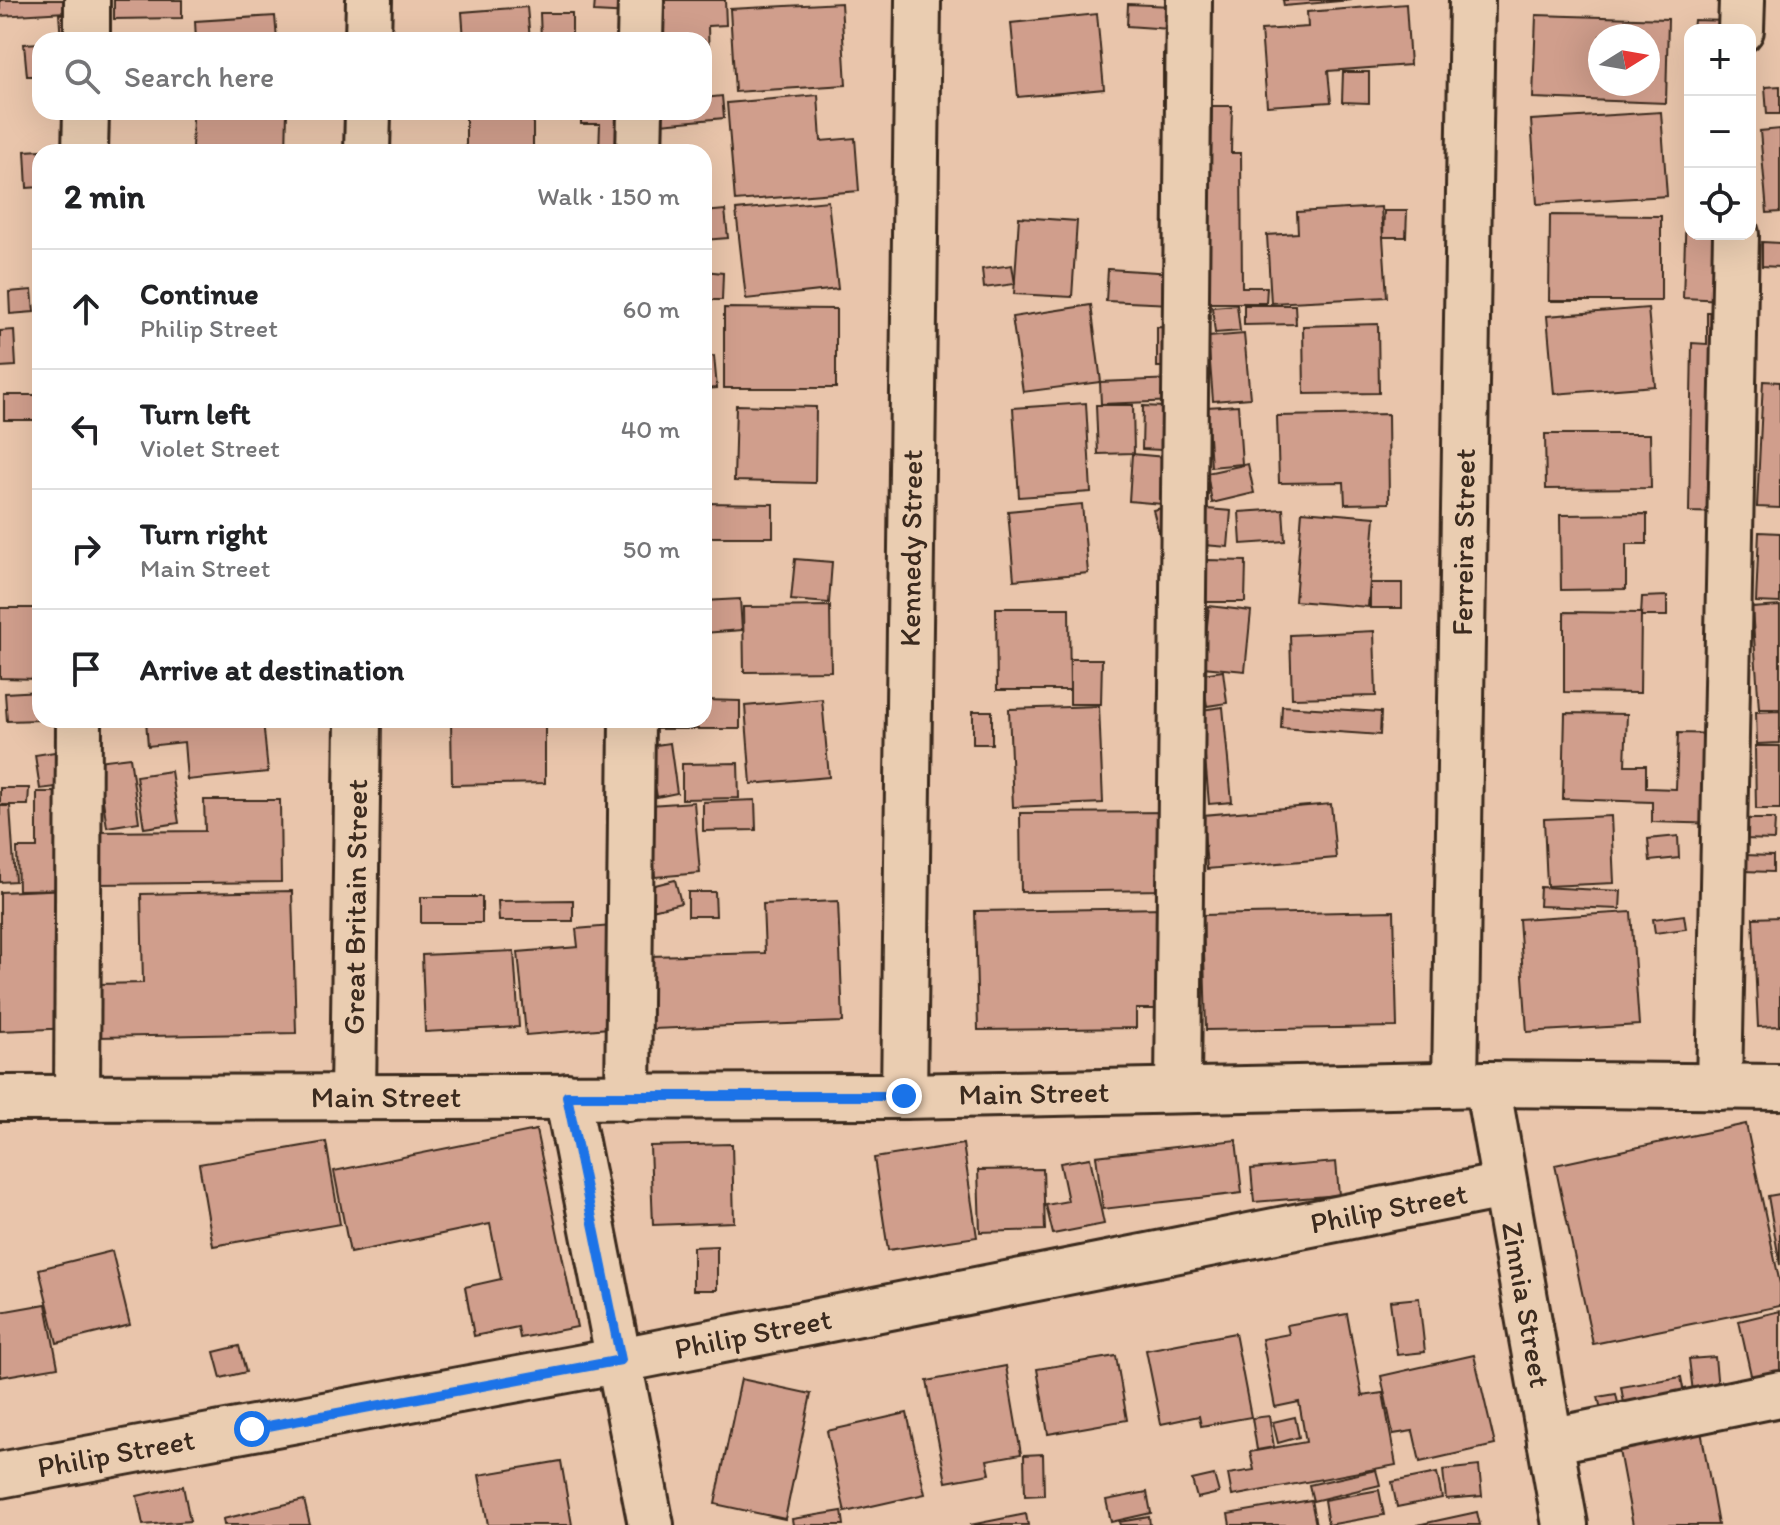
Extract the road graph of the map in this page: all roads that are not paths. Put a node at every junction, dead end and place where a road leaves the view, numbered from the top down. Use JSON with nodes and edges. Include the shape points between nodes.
{"nodes":[{"id":1,"x":87,"y":0,"type":"edge"},
{"id":2,"x":369,"y":0,"type":"edge"},
{"id":3,"x":641,"y":0,"type":"edge"},
{"id":4,"x":918,"y":0,"type":"edge"},
{"id":5,"x":1189,"y":0,"type":"edge"},
{"id":6,"x":1472,"y":0,"type":"edge"},
{"id":7,"x":1742,"y":0,"type":"edge"},
{"id":8,"x":1741,"y":24,"type":"edge"},
{"id":9,"x":87,"y":32,"type":"edge"},
{"id":10,"x":368,"y":32,"type":"edge"},
{"id":11,"x":640,"y":32,"type":"edge"},
{"id":12,"x":86,"y":120,"type":"edge"},
{"id":13,"x":368,"y":120,"type":"edge"},
{"id":14,"x":640,"y":120,"type":"edge"},
{"id":15,"x":85,"y":144,"type":"edge"},
{"id":16,"x":367,"y":144,"type":"edge"},
{"id":17,"x":639,"y":144,"type":"edge"},
{"id":18,"x":1736,"y":240,"type":"edge"},
{"id":19,"x":79,"y":728,"type":"edge"},
{"id":20,"x":358,"y":728,"type":"edge"},
{"id":21,"x":632,"y":728,"type":"edge"},
{"id":22,"x":1471,"y":1084,"type":"junction"},
{"id":23,"x":1178,"y":1087,"type":"junction"},
{"id":24,"x":1719,"y":1087,"type":"junction"},
{"id":25,"x":1780,"y":1087,"type":"edge"},
{"id":26,"x":353,"y":1095,"type":"junction"},
{"id":27,"x":567,"y":1096,"type":"junction"},
{"id":28,"x":904,"y":1096,"type":"junction"},
{"id":29,"x":77,"y":1097,"type":"junction"},
{"id":30,"x":0,"y":1098,"type":"edge"},
{"id":31,"x":628,"y":1098,"type":"junction"},
{"id":32,"x":1503,"y":1186,"type":"junction"},
{"id":33,"x":621,"y":1360,"type":"junction"},
{"id":34,"x":1780,"y":1394,"type":"edge"},
{"id":35,"x":1550,"y":1441,"type":"junction"},
{"id":36,"x":0,"y":1475,"type":"edge"},
{"id":37,"x":651,"y":1525,"type":"edge"},
{"id":38,"x":1565,"y":1525,"type":"edge"}],
"edges":[{"from":1,"to":9,"type":"street"},
{"from":2,"to":10,"type":"street"},
{"from":3,"to":11,"type":"street"},
{"from":4,"to":28,"type":"street","name":"Kennedy Street"},
{"from":5,"to":23,"type":"street"},
{"from":6,"to":22,"type":"street","name":"Ferreira Street"},
{"from":7,"to":8,"type":"street"},
{"from":12,"to":15,"type":"street"},
{"from":13,"to":16,"type":"street"},
{"from":14,"to":17,"type":"street"},
{"from":18,"to":24,"type":"street"},
{"from":19,"to":29,"type":"street"},
{"from":20,"to":26,"type":"street","name":"Great Britain Street"},
{"from":21,"to":31,"type":"street"},
{"from":22,"to":23,"type":"street","name":"Main Street"},
{"from":22,"to":24,"type":"street","name":"Main Street"},
{"from":22,"to":32,"type":"street","name":"Zinnia Street"},
{"from":23,"to":28,"type":"street","name":"Main Street"},
{"from":24,"to":25,"type":"street","name":"Main Street"},
{"from":26,"to":27,"type":"street","name":"Main Street"},
{"from":26,"to":29,"type":"street","name":"Main Street"},
{"from":27,"to":31,"type":"street","name":"Main Street"},
{"from":27,"to":33,"type":"street"},
{"from":28,"to":31,"type":"street","name":"Main Street"},
{"from":29,"to":30,"type":"street","name":"Main Street"},
{"from":32,"to":33,"type":"street","name":"Philip Street"},
{"from":32,"to":35,"type":"street","name":"Zinnia Street"},
{"from":33,"to":36,"type":"street","name":"Philip Street"},
{"from":33,"to":37,"type":"street"},
{"from":34,"to":35,"type":"street"},
{"from":35,"to":38,"type":"street","name":"Zinnia Street"}]}
